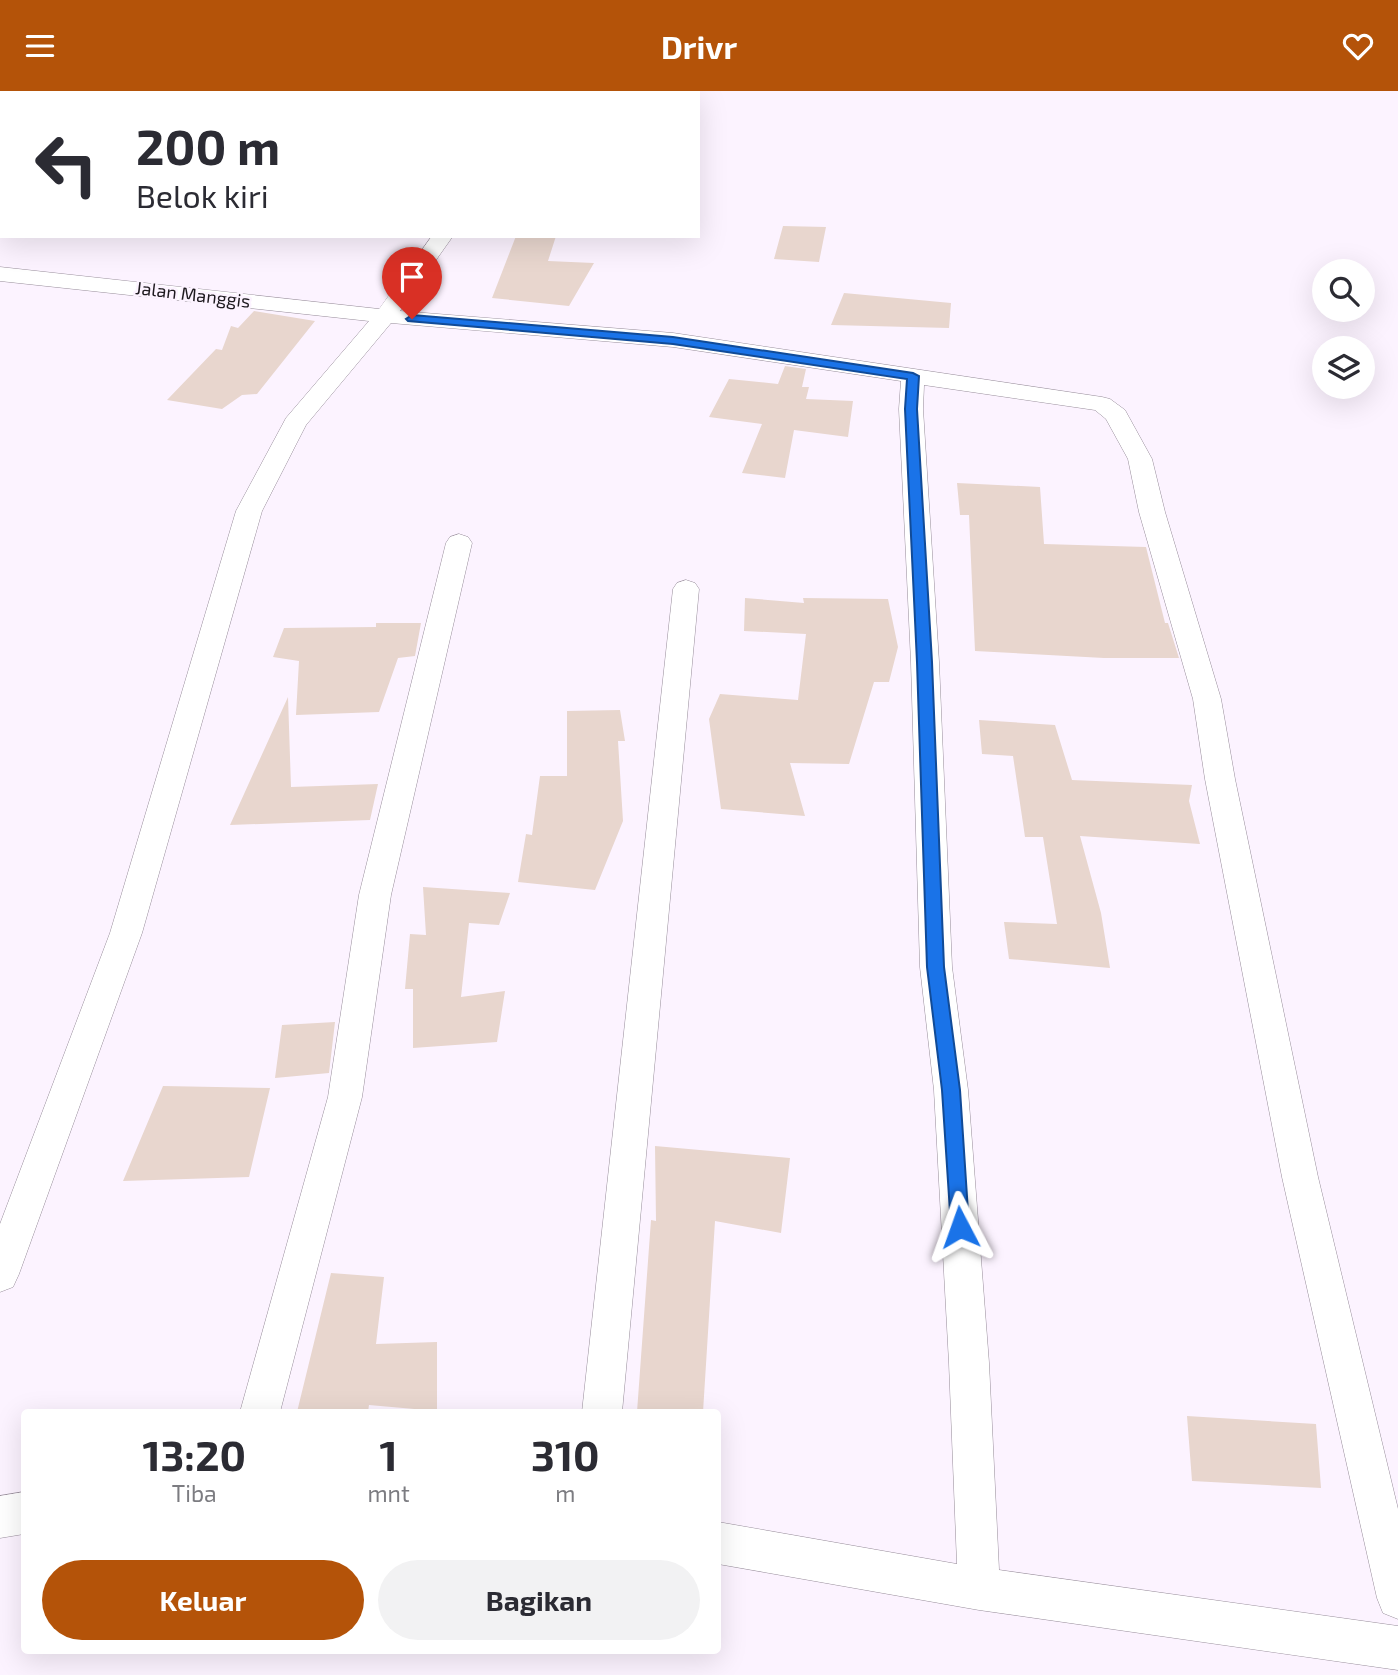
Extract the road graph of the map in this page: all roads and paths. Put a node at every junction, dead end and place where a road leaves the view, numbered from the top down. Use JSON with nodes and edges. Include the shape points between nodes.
{"nodes":[{"id":1,"x":442,"y":238,"type":"edge"},
{"id":2,"x":0,"y":274,"type":"edge"},
{"id":3,"x":385,"y":316,"type":"junction"},
{"id":4,"x":913,"y":376,"type":"junction"},
{"id":5,"x":459,"y":543,"type":"dead end"},
{"id":6,"x":686,"y":589,"type":"dead end"},
{"id":7,"x":0,"y":1274,"type":"edge"},
{"id":8,"x":261,"y":1409,"type":"edge"},
{"id":9,"x":601,"y":1409,"type":"edge"},
{"id":10,"x":21,"y":1514,"type":"edge"},
{"id":11,"x":0,"y":1517,"type":"edge"},
{"id":12,"x":721,"y":1544,"type":"edge"},
{"id":13,"x":979,"y":1590,"type":"junction"},
{"id":14,"x":1398,"y":1598,"type":"edge"},
{"id":15,"x":1398,"y":1648,"type":"edge"}],
"edges":[{"from":1,"to":3,"type":"street"},
{"from":2,"to":3,"type":"street","name":"Jalan Manggis"},
{"from":3,"to":4,"type":"street","name":"Jalan Manggis","via":[[673,340]]},
{"from":3,"to":7,"type":"street","via":[[295,423],[249,511],[126,933]]},
{"from":4,"to":13,"type":"street","via":[[936,967],[951,1090]]},
{"from":4,"to":14,"type":"street","name":"Jalan Manggis","via":[[1102,404],[1116,415],[1140,459],[1207,699],[1300,1177]]},
{"from":5,"to":8,"type":"street","via":[[375,895],[345,1097]]},
{"from":6,"to":9,"type":"street"},
{"from":10,"to":11,"type":"street"},
{"from":12,"to":13,"type":"street"},
{"from":13,"to":15,"type":"street"}]}
